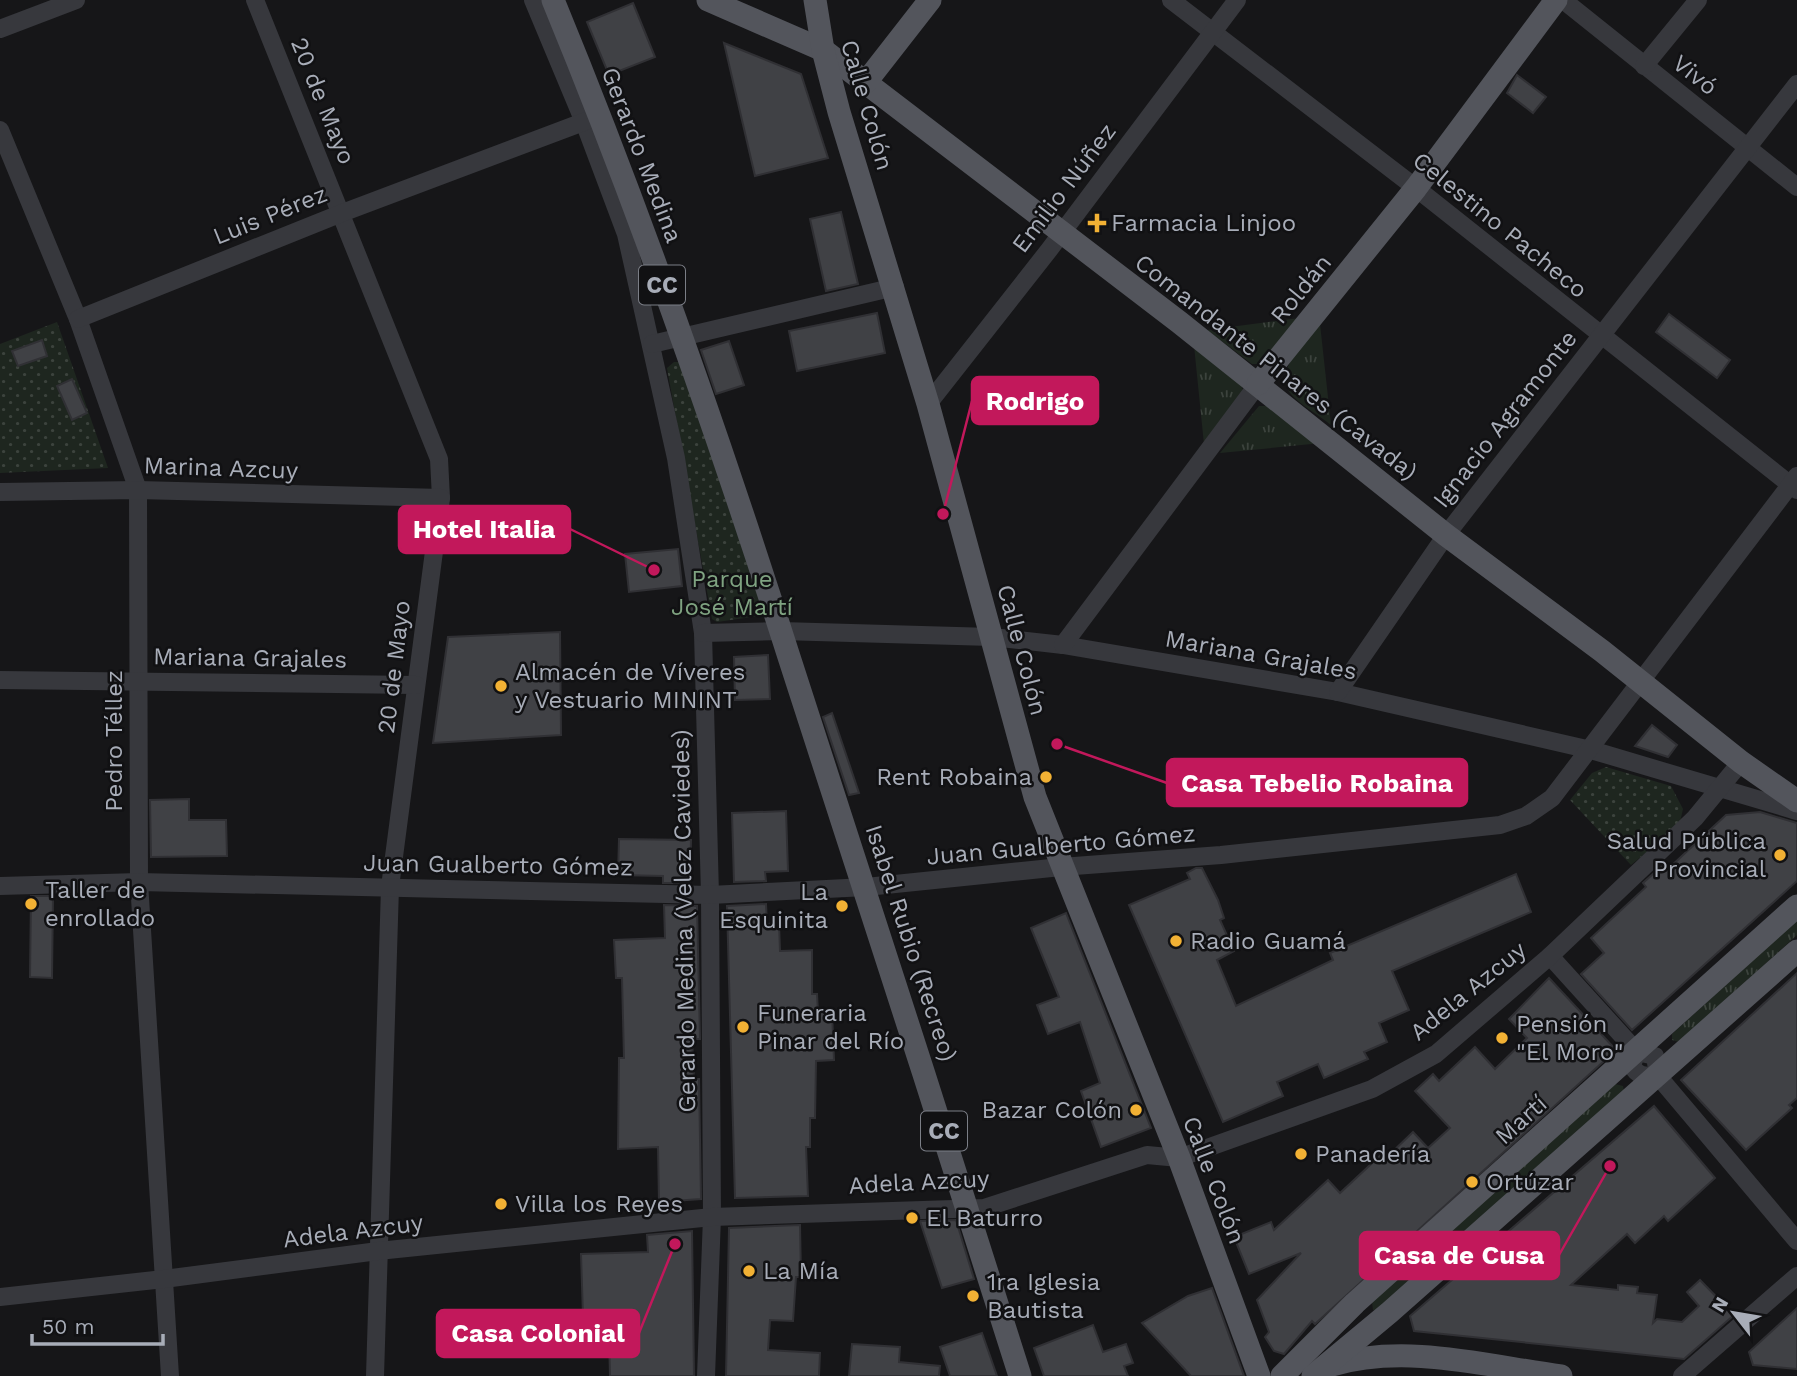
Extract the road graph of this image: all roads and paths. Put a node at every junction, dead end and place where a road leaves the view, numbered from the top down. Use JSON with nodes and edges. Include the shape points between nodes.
{"nodes":[{"id":1,"x":76,"y":0,"type":"edge"},
{"id":2,"x":255,"y":0,"type":"edge"},
{"id":3,"x":533,"y":0,"type":"edge"},
{"id":4,"x":553,"y":0,"type":"edge"},
{"id":5,"x":708,"y":0,"type":"edge"},
{"id":6,"x":815,"y":0,"type":"edge"},
{"id":7,"x":930,"y":0,"type":"edge"},
{"id":8,"x":1171,"y":0,"type":"edge"},
{"id":9,"x":1237,"y":0,"type":"edge"},
{"id":10,"x":1556,"y":0,"type":"edge"},
{"id":11,"x":1563,"y":0,"type":"edge"},
{"id":12,"x":1698,"y":0,"type":"edge"},
{"id":13,"x":0,"y":29,"type":"edge"},
{"id":14,"x":1213,"y":31,"type":"junction"},
{"id":15,"x":823,"y":50,"type":"junction"},
{"id":16,"x":1644,"y":66,"type":"junction"},
{"id":17,"x":866,"y":82,"type":"junction"},
{"id":18,"x":1797,"y":84,"type":"edge"},
{"id":19,"x":592,"y":119,"type":"junction"},
{"id":20,"x":0,"y":130,"type":"edge"},
{"id":21,"x":1746,"y":147,"type":"junction"},
{"id":22,"x":1797,"y":187,"type":"edge"},
{"id":23,"x":1416,"y":188,"type":"junction"},
{"id":24,"x":342,"y":213,"type":"junction"},
{"id":25,"x":1061,"y":233,"type":"junction"},
{"id":26,"x":895,"y":287,"type":"junction"},
{"id":27,"x":78,"y":320,"type":"junction"},
{"id":28,"x":680,"y":337,"type":"junction"},
{"id":29,"x":1600,"y":337,"type":"junction"},
{"id":30,"x":652,"y":344,"type":"junction"},
{"id":31,"x":1258,"y":384,"type":"junction"},
{"id":32,"x":928,"y":404,"type":"junction"},
{"id":33,"x":720,"y":449,"type":"joint"},
{"id":34,"x":1795,"y":484,"type":"edge"},
{"id":35,"x":138,"y":489,"type":"junction"},
{"id":36,"x":0,"y":492,"type":"edge"},
{"id":37,"x":441,"y":498,"type":"junction"},
{"id":38,"x":1446,"y":535,"type":"junction"},
{"id":39,"x":781,"y":631,"type":"junction"},
{"id":40,"x":703,"y":633,"type":"junction"},
{"id":41,"x":992,"y":637,"type":"junction"},
{"id":42,"x":1063,"y":645,"type":"junction"},
{"id":43,"x":0,"y":680,"type":"edge"},
{"id":44,"x":138,"y":681,"type":"junction"},
{"id":45,"x":1640,"y":682,"type":"junction"},
{"id":46,"x":416,"y":685,"type":"junction"},
{"id":47,"x":1338,"y":692,"type":"junction"},
{"id":48,"x":1591,"y":750,"type":"junction"},
{"id":49,"x":1741,"y":762,"type":"junction"},
{"id":50,"x":1687,"y":780,"type":"junction"},
{"id":51,"x":1721,"y":789,"type":"junction"},
{"id":52,"x":1797,"y":801,"type":"edge"},
{"id":53,"x":1797,"y":811,"type":"edge"},
{"id":54,"x":1695,"y":818,"type":"junction"},
{"id":55,"x":1060,"y":867,"type":"junction"},
{"id":56,"x":139,"y":882,"type":"junction"},
{"id":57,"x":0,"y":886,"type":"edge"},
{"id":58,"x":390,"y":887,"type":"junction"},
{"id":59,"x":866,"y":887,"type":"junction"},
{"id":60,"x":710,"y":895,"type":"junction"},
{"id":61,"x":1797,"y":906,"type":"edge"},
{"id":62,"x":1797,"y":951,"type":"edge"},
{"id":63,"x":1550,"y":956,"type":"junction"},
{"id":64,"x":1637,"y":1052,"type":"junction"},
{"id":65,"x":1658,"y":1076,"type":"junction"},
{"id":66,"x":1179,"y":1158,"type":"junction"},
{"id":67,"x":967,"y":1206,"type":"junction"},
{"id":68,"x":712,"y":1216,"type":"junction"},
{"id":69,"x":1797,"y":1241,"type":"edge"},
{"id":70,"x":378,"y":1251,"type":"junction"},
{"id":71,"x":1797,"y":1276,"type":"edge"},
{"id":72,"x":164,"y":1279,"type":"junction"},
{"id":73,"x":0,"y":1297,"type":"edge"},
{"id":74,"x":1355,"y":1303,"type":"junction"},
{"id":75,"x":1390,"y":1312,"type":"junction"},
{"id":76,"x":1359,"y":1338,"type":"junction"},
{"id":77,"x":1375,"y":1355,"type":"junction"},
{"id":78,"x":1409,"y":1356,"type":"junction"},
{"id":79,"x":1257,"y":1369,"type":"edge"},
{"id":80,"x":1317,"y":1372,"type":"edge"},
{"id":81,"x":1284,"y":1374,"type":"edge"},
{"id":82,"x":170,"y":1376,"type":"edge"},
{"id":83,"x":375,"y":1376,"type":"edge"},
{"id":84,"x":706,"y":1376,"type":"edge"},
{"id":85,"x":1020,"y":1376,"type":"edge"},
{"id":86,"x":1561,"y":1376,"type":"edge"},
{"id":87,"x":1682,"y":1376,"type":"edge"}],
"edges":[{"from":1,"to":13,"type":"street"},
{"from":2,"to":24,"type":"street","name":"20 de Mayo"},
{"from":3,"to":19,"type":"street","name":"Gerardo Medina"},
{"from":4,"to":19,"type":"main road","name":"Gerardo Medina","number":"CC"},
{"from":5,"to":15,"type":"main road","name":"Comandante Pinares (Cavada)"},
{"from":6,"to":15,"type":"main road","name":"Calle Colón"},
{"from":7,"to":17,"type":"main road"},
{"from":8,"to":14,"type":"street","name":"Celestino Pacheco"},
{"from":9,"to":14,"type":"street","name":"Emilio Núñez"},
{"from":10,"to":23,"type":"main road","name":"Roldán"},
{"from":11,"to":16,"type":"street","name":"Vivó"},
{"from":12,"to":16,"type":"street"},
{"from":14,"to":23,"type":"street","name":"Celestino Pacheco"},
{"from":14,"to":25,"type":"street","name":"Emilio Núñez"},
{"from":15,"to":17,"type":"main road","name":"Comandante Pinares (Cavada)"},
{"from":15,"to":26,"type":"main road","name":"Calle Colón"},
{"from":16,"to":21,"type":"street","name":"Vivó"},
{"from":17,"to":25,"type":"main road","name":"Comandante Pinares (Cavada)"},
{"from":18,"to":21,"type":"street","name":"Ignacio Agramonte"},
{"from":19,"to":24,"type":"street","name":"Luis Pérez"},
{"from":19,"to":28,"type":"main road","name":"Gerardo Medina","number":"CC"},
{"from":19,"to":30,"type":"street","name":"Gerardo Medina"},
{"from":20,"to":27,"type":"street","name":"Pedro Téllez"},
{"from":21,"to":22,"type":"street","name":"Vivó"},
{"from":21,"to":29,"type":"street","name":"Ignacio Agramonte"},
{"from":23,"to":29,"type":"street","name":"Celestino Pacheco"},
{"from":23,"to":31,"type":"main road","name":"Roldán"},
{"from":24,"to":27,"type":"street","name":"Luis Pérez"},
{"from":24,"to":37,"type":"street","name":"20 de Mayo","via":[[439,459]]},
{"from":25,"to":31,"type":"main road","name":"Comandante Pinares (Cavada)"},
{"from":25,"to":32,"type":"street","name":"Emilio Núñez"},
{"from":26,"to":28,"type":"street"},
{"from":26,"to":32,"type":"main road","name":"Calle Colón"},
{"from":27,"to":35,"type":"street","name":"Pedro Téllez"},
{"from":28,"to":30,"type":"street"},
{"from":28,"to":33,"type":"main road","name":"Gerardo Medina","number":"CC"},
{"from":29,"to":34,"type":"street","name":"Celestino Pacheco"},
{"from":29,"to":38,"type":"street","name":"Ignacio Agramonte"},
{"from":30,"to":40,"type":"street","name":"Gerardo Medina (Velez Caviedes)","via":[[676,458]]},
{"from":31,"to":38,"type":"main road","name":"Comandante Pinares (Cavada)"},
{"from":31,"to":42,"type":"street","name":"Roldán"},
{"from":32,"to":41,"type":"main road","name":"Calle Colón"},
{"from":33,"to":39,"type":"main road","name":"Isabel Rubio (Recreo)","number":"CC"},
{"from":34,"to":45,"type":"street","name":"Juan Gualberto Gómez"},
{"from":35,"to":36,"type":"street","name":"Marina Azcuy"},
{"from":35,"to":37,"type":"street","name":"Marina Azcuy"},
{"from":35,"to":44,"type":"street","name":"Pedro Téllez"},
{"from":37,"to":46,"type":"street","name":"20 de Mayo"},
{"from":38,"to":45,"type":"main road","name":"Comandante Pinares (Cavada)"},
{"from":38,"to":47,"type":"street","name":"Ignacio Agramonte"},
{"from":39,"to":40,"type":"street","name":"Mariana Grajales"},
{"from":39,"to":41,"type":"street","name":"Mariana Grajales"},
{"from":39,"to":59,"type":"main road","name":"Isabel Rubio (Recreo)","number":"CC"},
{"from":40,"to":60,"type":"street","name":"Gerardo Medina (Velez Caviedes)"},
{"from":41,"to":42,"type":"street","name":"Mariana Grajales"},
{"from":41,"to":55,"type":"main road","name":"Calle Colón","via":[[1035,797]]},
{"from":42,"to":47,"type":"street","name":"Mariana Grajales"},
{"from":43,"to":44,"type":"street","name":"Mariana Grajales"},
{"from":44,"to":46,"type":"street","name":"Mariana Grajales"},
{"from":44,"to":56,"type":"street","name":"Pedro Téllez"},
{"from":45,"to":48,"type":"street","name":"Juan Gualberto Gómez"},
{"from":45,"to":49,"type":"main road","name":"Comandante Pinares (Cavada)"},
{"from":46,"to":58,"type":"street","name":"20 de Mayo"},
{"from":47,"to":48,"type":"street","name":"Mariana Grajales"},
{"from":48,"to":50,"type":"street","name":"Mariana Grajales"},
{"from":48,"to":55,"type":"street","name":"Juan Gualberto Gómez","via":[[1547,802],[1526,816],[1491,827]]},
{"from":49,"to":51,"type":"street","name":"Adela Azcuy"},
{"from":49,"to":52,"type":"main road","name":"Comandante Pinares (Cavada)"},
{"from":50,"to":51,"type":"street","name":"Mariana Grajales"},
{"from":50,"to":54,"type":"street","via":[[1698,802]]},
{"from":51,"to":53,"type":"street","name":"Mariana Grajales"},
{"from":51,"to":54,"type":"street","name":"Adela Azcuy"},
{"from":54,"to":63,"type":"street","name":"Adela Azcuy"},
{"from":55,"to":59,"type":"street","name":"Juan Gualberto Gómez"},
{"from":55,"to":66,"type":"main road","name":"Calle Colón"},
{"from":56,"to":57,"type":"street","name":"Juan Gualberto Gómez"},
{"from":56,"to":58,"type":"street","name":"Juan Gualberto Gómez"},
{"from":56,"to":72,"type":"street","name":"Pedro Téllez"},
{"from":58,"to":60,"type":"street","name":"Juan Gualberto Gómez"},
{"from":58,"to":70,"type":"street","name":"20 de Mayo"},
{"from":59,"to":60,"type":"street","name":"Juan Gualberto Gómez"},
{"from":59,"to":67,"type":"main road","name":"Isabel Rubio (Recreo)","number":"CC"},
{"from":60,"to":68,"type":"street","name":"Gerardo Medina (Velez Caviedes)"},
{"from":61,"to":64,"type":"main road","name":"Martí"},
{"from":62,"to":65,"type":"main road"},
{"from":63,"to":64,"type":"street"},
{"from":63,"to":66,"type":"street","name":"Adela Azcuy","via":[[1426,1060],[1372,1089]]},
{"from":64,"to":65,"type":"street","via":[[1655,1056]]},
{"from":64,"to":74,"type":"main road","name":"Martí"},
{"from":65,"to":69,"type":"street"},
{"from":65,"to":75,"type":"main road"},
{"from":66,"to":67,"type":"street","name":"Adela Azcuy","via":[[1147,1155],[984,1208]]},
{"from":66,"to":79,"type":"main road","name":"Calle Colón"},
{"from":67,"to":68,"type":"street","name":"Adela Azcuy"},
{"from":67,"to":85,"type":"main road","name":"Isabel Rubio (Recreo)","number":"CC"},
{"from":68,"to":70,"type":"street","name":"Adela Azcuy"},
{"from":68,"to":84,"type":"street","name":"Gerardo Medina (Velez Caviedes)"},
{"from":70,"to":72,"type":"street","name":"Adela Azcuy"},
{"from":70,"to":83,"type":"street","name":"20 de Mayo"},
{"from":71,"to":87,"type":"street"},
{"from":72,"to":73,"type":"street","name":"Adela Azcuy"},
{"from":72,"to":82,"type":"street","name":"Pedro Téllez"},
{"from":74,"to":76,"type":"main road"},
{"from":74,"to":81,"type":"main road","name":"Martí"},
{"from":75,"to":76,"type":"main road"},
{"from":75,"to":78,"type":"main road","via":[[1395,1345]]},
{"from":76,"to":77,"type":"main road"},
{"from":76,"to":80,"type":"main road"},
{"from":77,"to":78,"type":"main road"},
{"from":77,"to":80,"type":"main road"},
{"from":78,"to":86,"type":"main road"},
{"from":79,"to":81,"type":"main road"},
{"from":80,"to":81,"type":"main road"}]}
